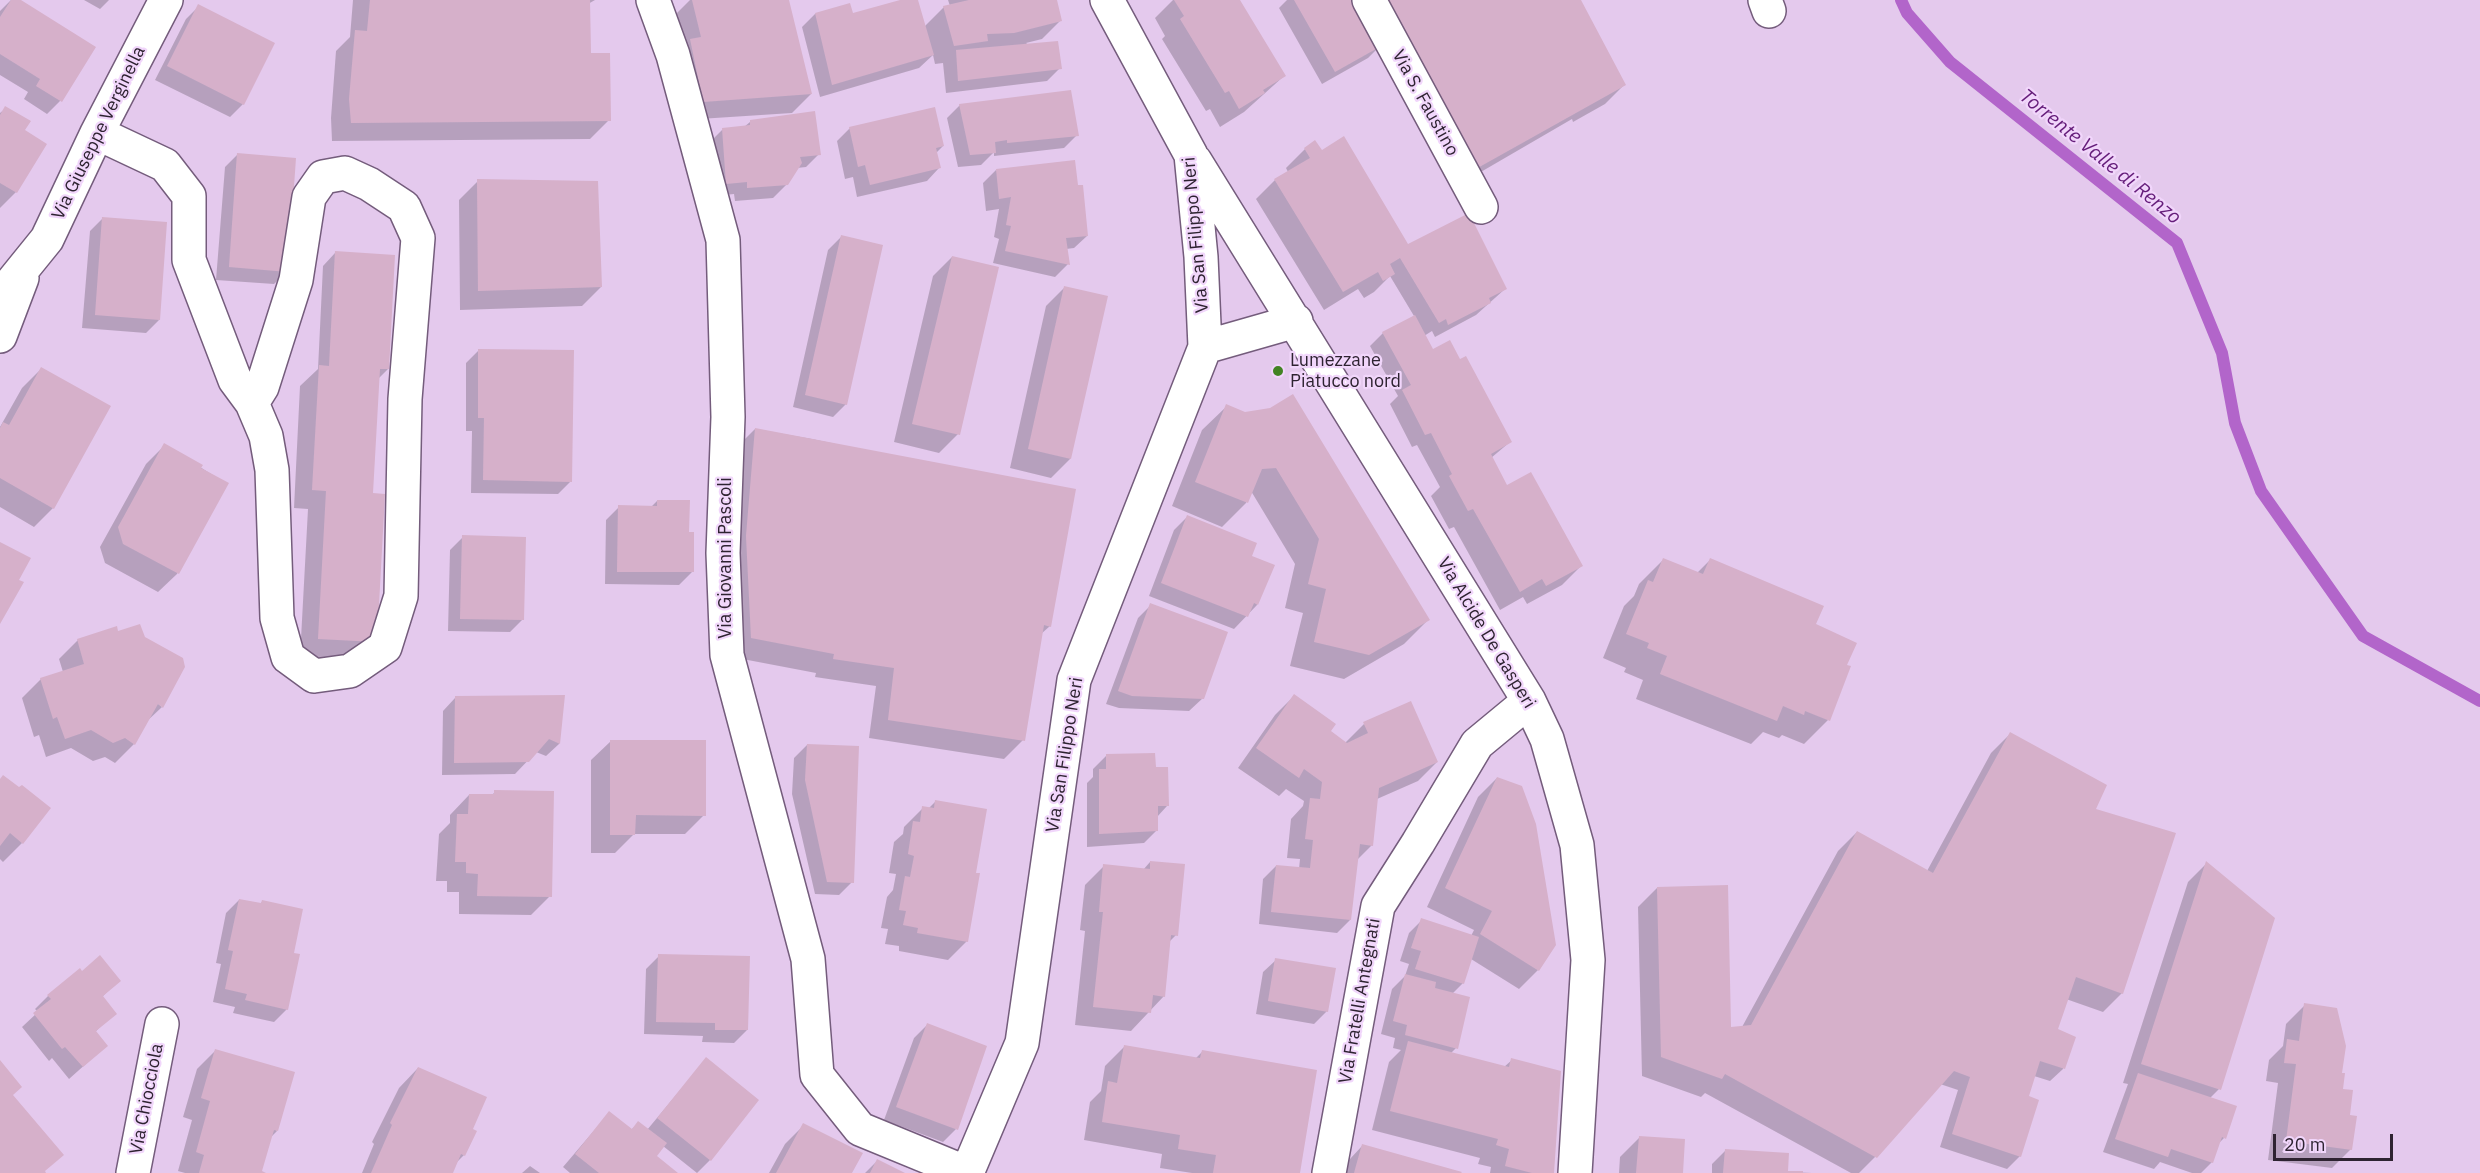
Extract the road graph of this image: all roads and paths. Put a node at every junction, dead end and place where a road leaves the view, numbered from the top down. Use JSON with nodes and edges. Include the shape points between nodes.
{"nodes":[{"id":1,"x":166,"y":0,"type":"edge"},
{"id":2,"x":653,"y":0,"type":"edge"},
{"id":3,"x":1107,"y":0,"type":"edge"},
{"id":4,"x":1369,"y":0,"type":"edge"},
{"id":5,"x":97,"y":134,"type":"junction"},
{"id":6,"x":1191,"y":155,"type":"junction"},
{"id":7,"x":1481,"y":207,"type":"dead end"},
{"id":8,"x":28,"y":262,"type":"junction"},
{"id":9,"x":0,"y":297,"type":"edge"},
{"id":10,"x":1296,"y":321,"type":"junction"},
{"id":11,"x":0,"y":336,"type":"edge"},
{"id":12,"x":1205,"y":347,"type":"junction"},
{"id":13,"x":252,"y":403,"type":"junction"},
{"id":14,"x":1529,"y":701,"type":"junction"},
{"id":15,"x":162,"y":1024,"type":"dead end"},
{"id":16,"x":133,"y":1173,"type":"edge"},
{"id":17,"x":967,"y":1173,"type":"edge"},
{"id":18,"x":1329,"y":1173,"type":"edge"},
{"id":19,"x":1575,"y":1173,"type":"edge"}],
"edges":[{"from":1,"to":5,"type":"street","name":"Via Giuseppe Verginella"},
{"from":2,"to":17,"type":"street","name":"Via Giovanni Pascoli","via":[[673,56],[723,240],[728,417],[723,553],[727,655],[808,959],[817,1075],[860,1129]]},
{"from":3,"to":6,"type":"street","name":"Via San Filippo Neri"},
{"from":4,"to":7,"type":"street","name":"Via S. Faustino"},
{"from":5,"to":8,"type":"street","name":"Via Giuseppe Verginella","via":[[47,239]]},
{"from":5,"to":13,"type":"street","via":[[165,165],[189,196],[189,260],[235,380]]},
{"from":6,"to":10,"type":"street","name":"Via Alcide De Gasperi"},
{"from":6,"to":12,"type":"street","name":"Via San Filippo Neri"},
{"from":8,"to":9,"type":"street","name":"Via Giuseppe Verginella"},
{"from":8,"to":11,"type":"street","name":"Via Giuseppe Verginella"},
{"from":10,"to":12,"type":"street"},
{"from":10,"to":14,"type":"street","name":"Via Alcide De Gasperi"},
{"from":12,"to":17,"type":"street","name":"Via San Filippo Neri","via":[[1074,680],[1022,1043]]},
{"from":13,"to":13,"type":"street","via":[[266,436],[272,470],[277,618],[288,657],[314,676],[350,671],[386,647],[401,596],[405,399],[418,238],[405,207],[345,173],[323,177],[309,196],[296,280],[262,387]]},
{"from":14,"to":18,"type":"street","name":"Via Fratelli Antegnati","via":[[1477,744],[1377,906]]},
{"from":14,"to":19,"type":"street","name":"Via Alcide De Gasperi","via":[[1547,739],[1577,845],[1586,937],[1588,960]]},
{"from":15,"to":16,"type":"street","name":"Via Chiocciola"}]}
